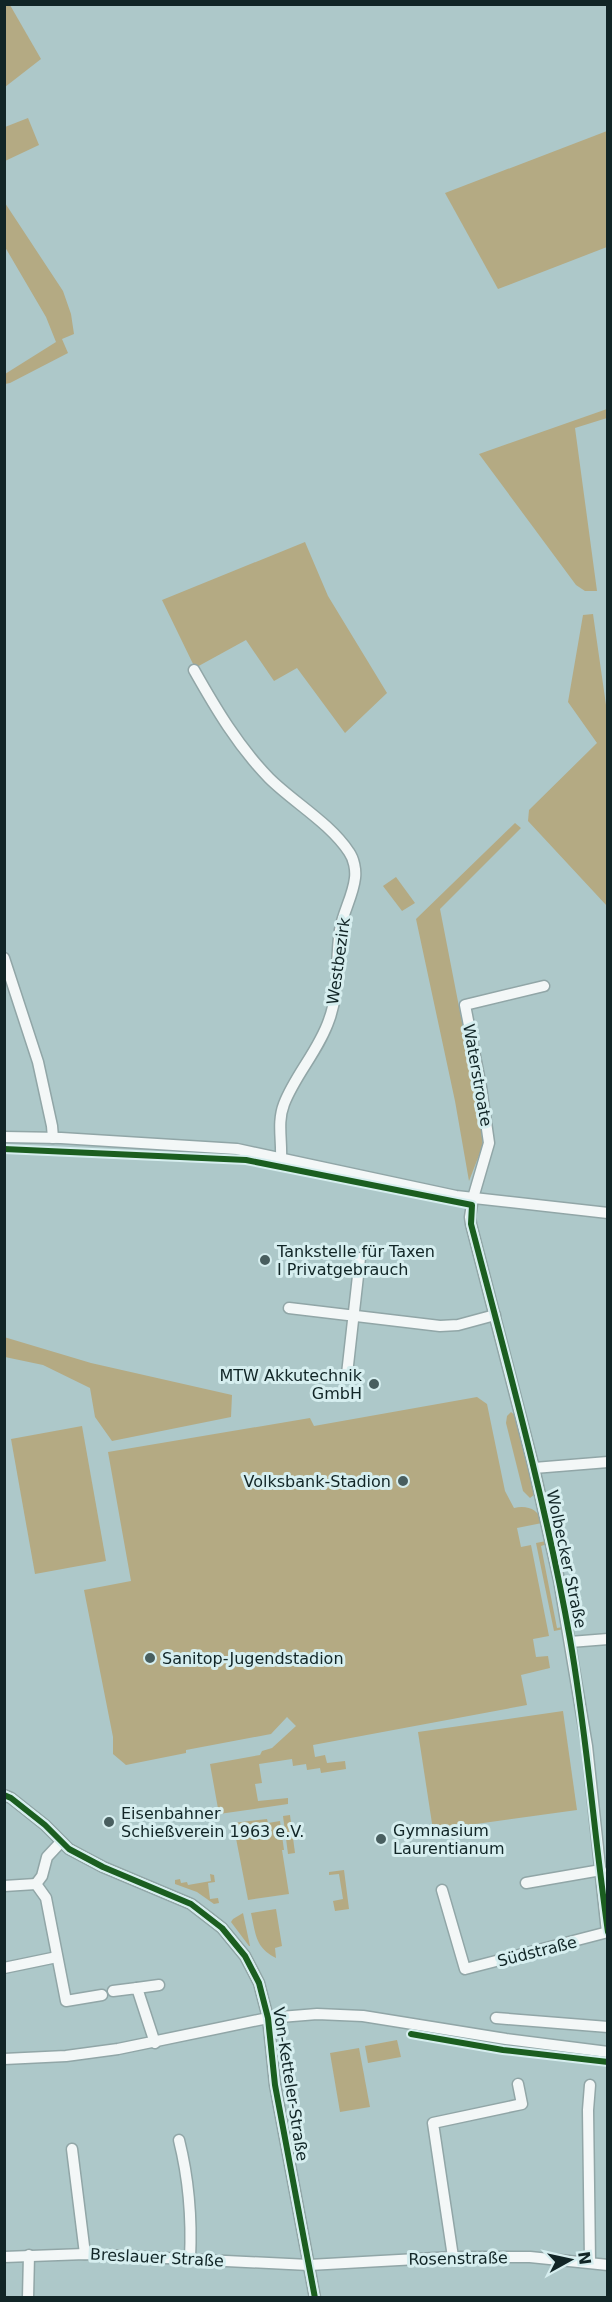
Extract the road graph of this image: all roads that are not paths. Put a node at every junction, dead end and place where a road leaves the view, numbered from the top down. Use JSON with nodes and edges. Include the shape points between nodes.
{"nodes":[{"id":1,"x":194,"y":670,"type":"dead end"},
{"id":2,"x":4,"y":958,"type":"edge"},
{"id":3,"x":544,"y":986,"type":"dead end"},
{"id":4,"x":4,"y":1137,"type":"edge"},
{"id":5,"x":53,"y":1138,"type":"junction"},
{"id":6,"x":281,"y":1158,"type":"junction"},
{"id":7,"x":474,"y":1198,"type":"junction"},
{"id":8,"x":608,"y":1214,"type":"edge"},
{"id":9,"x":360,"y":1258,"type":"dead end"},
{"id":10,"x":289,"y":1308,"type":"dead end"},
{"id":11,"x":495,"y":1315,"type":"junction"},
{"id":12,"x":353,"y":1316,"type":"junction"},
{"id":13,"x":347,"y":1374,"type":"dead end"},
{"id":14,"x":608,"y":1462,"type":"edge"},
{"id":15,"x":534,"y":1468,"type":"junction"},
{"id":16,"x":608,"y":1639,"type":"edge"},
{"id":17,"x":570,"y":1642,"type":"junction"},
{"id":18,"x":4,"y":1795,"type":"edge"},
{"id":19,"x":61,"y":1842,"type":"junction"},
{"id":20,"x":601,"y":1870,"type":"junction"},
{"id":21,"x":526,"y":1883,"type":"dead end"},
{"id":22,"x":36,"y":1884,"type":"junction"},
{"id":23,"x":4,"y":1886,"type":"edge"},
{"id":24,"x":442,"y":1890,"type":"dead end"},
{"id":25,"x":607,"y":1932,"type":"edge"},
{"id":26,"x":57,"y":1957,"type":"junction"},
{"id":27,"x":4,"y":1968,"type":"edge"},
{"id":28,"x":159,"y":1985,"type":"dead end"},
{"id":29,"x":136,"y":1988,"type":"junction"},
{"id":30,"x":113,"y":1991,"type":"dead end"},
{"id":31,"x":102,"y":1995,"type":"dead end"},
{"id":32,"x":268,"y":2018,"type":"junction"},
{"id":33,"x":496,"y":2018,"type":"dead end"},
{"id":34,"x":608,"y":2026,"type":"edge"},
{"id":35,"x":155,"y":2043,"type":"junction"},
{"id":36,"x":608,"y":2052,"type":"edge"},
{"id":37,"x":4,"y":2059,"type":"edge"},
{"id":38,"x":518,"y":2084,"type":"dead end"},
{"id":39,"x":590,"y":2085,"type":"dead end"},
{"id":40,"x":179,"y":2140,"type":"dead end"},
{"id":41,"x":72,"y":2150,"type":"dead end"},
{"id":42,"x":85,"y":2254,"type":"junction"},
{"id":43,"x":29,"y":2255,"type":"junction"},
{"id":44,"x":4,"y":2257,"type":"edge"},
{"id":45,"x":453,"y":2257,"type":"junction"},
{"id":46,"x":190,"y":2259,"type":"junction"},
{"id":47,"x":590,"y":2262,"type":"junction"},
{"id":48,"x":309,"y":2265,"type":"junction"},
{"id":49,"x":608,"y":2265,"type":"edge"},
{"id":50,"x":28,"y":2298,"type":"edge"},
{"id":51,"x":315,"y":2298,"type":"edge"}],
"edges":[{"from":1,"to":6,"type":"street","name":"Westbezirk","via":[[235,739],[270,778],[338,838],[351,854],[354,865],[353,889],[340,929],[330,1018],[284,1104],[279,1129]]},
{"from":2,"to":5,"type":"street","via":[[38,1062]]},
{"from":3,"to":7,"type":"street","name":"Waterstroate","via":[[465,1005],[489,1143]]},
{"from":4,"to":5,"type":"street"},
{"from":5,"to":6,"type":"street","via":[[225,1147]]},
{"from":6,"to":7,"type":"street"},
{"from":7,"to":8,"type":"street"},
{"from":7,"to":11,"type":"street","name":"Wolbecker Straße","via":[[471,1224]]},
{"from":9,"to":12,"type":"street"},
{"from":10,"to":12,"type":"street"},
{"from":11,"to":12,"type":"street","via":[[451,1326]]},
{"from":11,"to":15,"type":"street","name":"Wolbecker Straße"},
{"from":12,"to":13,"type":"street"},
{"from":14,"to":15,"type":"street"},
{"from":15,"to":17,"type":"street","name":"Wolbecker Straße"},
{"from":16,"to":17,"type":"street"},
{"from":17,"to":20,"type":"street","name":"Wolbecker Straße"},
{"from":18,"to":19,"type":"street","name":"Von-Ketteler-Straße"},
{"from":19,"to":22,"type":"street","via":[[46,1857]]},
{"from":19,"to":32,"type":"street","name":"Von-Ketteler-Straße","via":[[87,1860],[182,1899],[222,1928],[255,1973]]},
{"from":20,"to":21,"type":"street"},
{"from":20,"to":25,"type":"street","name":"Wolbecker Straße"},
{"from":22,"to":23,"type":"street"},
{"from":22,"to":26,"type":"street","via":[[46,1898]]},
{"from":24,"to":25,"type":"street","name":"Südstraße","via":[[465,1969]]},
{"from":26,"to":27,"type":"street"},
{"from":26,"to":31,"type":"street","via":[[66,2001]]},
{"from":28,"to":29,"type":"street"},
{"from":29,"to":30,"type":"street"},
{"from":29,"to":35,"type":"street"},
{"from":32,"to":35,"type":"street"},
{"from":32,"to":36,"type":"street","via":[[363,2016]]},
{"from":32,"to":48,"type":"street","name":"Von-Ketteler-Straße","via":[[275,2085]]},
{"from":33,"to":34,"type":"street"},
{"from":35,"to":37,"type":"street","via":[[66,2056]]},
{"from":38,"to":45,"type":"street","via":[[522,2104],[433,2123]]},
{"from":39,"to":47,"type":"street"},
{"from":40,"to":46,"type":"street","via":[[191,2207]]},
{"from":41,"to":42,"type":"street"},
{"from":42,"to":43,"type":"street","name":"Breslauer Straße"},
{"from":42,"to":46,"type":"street","name":"Breslauer Straße"},
{"from":43,"to":44,"type":"street","name":"Breslauer Straße"},
{"from":43,"to":50,"type":"street"},
{"from":45,"to":47,"type":"street","name":"Rosenstraße"},
{"from":45,"to":48,"type":"street","name":"Rosenstraße"},
{"from":46,"to":48,"type":"street","name":"Breslauer Straße"},
{"from":47,"to":49,"type":"street","name":"Rosenstraße"},
{"from":48,"to":51,"type":"street","name":"Von-Ketteler-Straße"}]}
